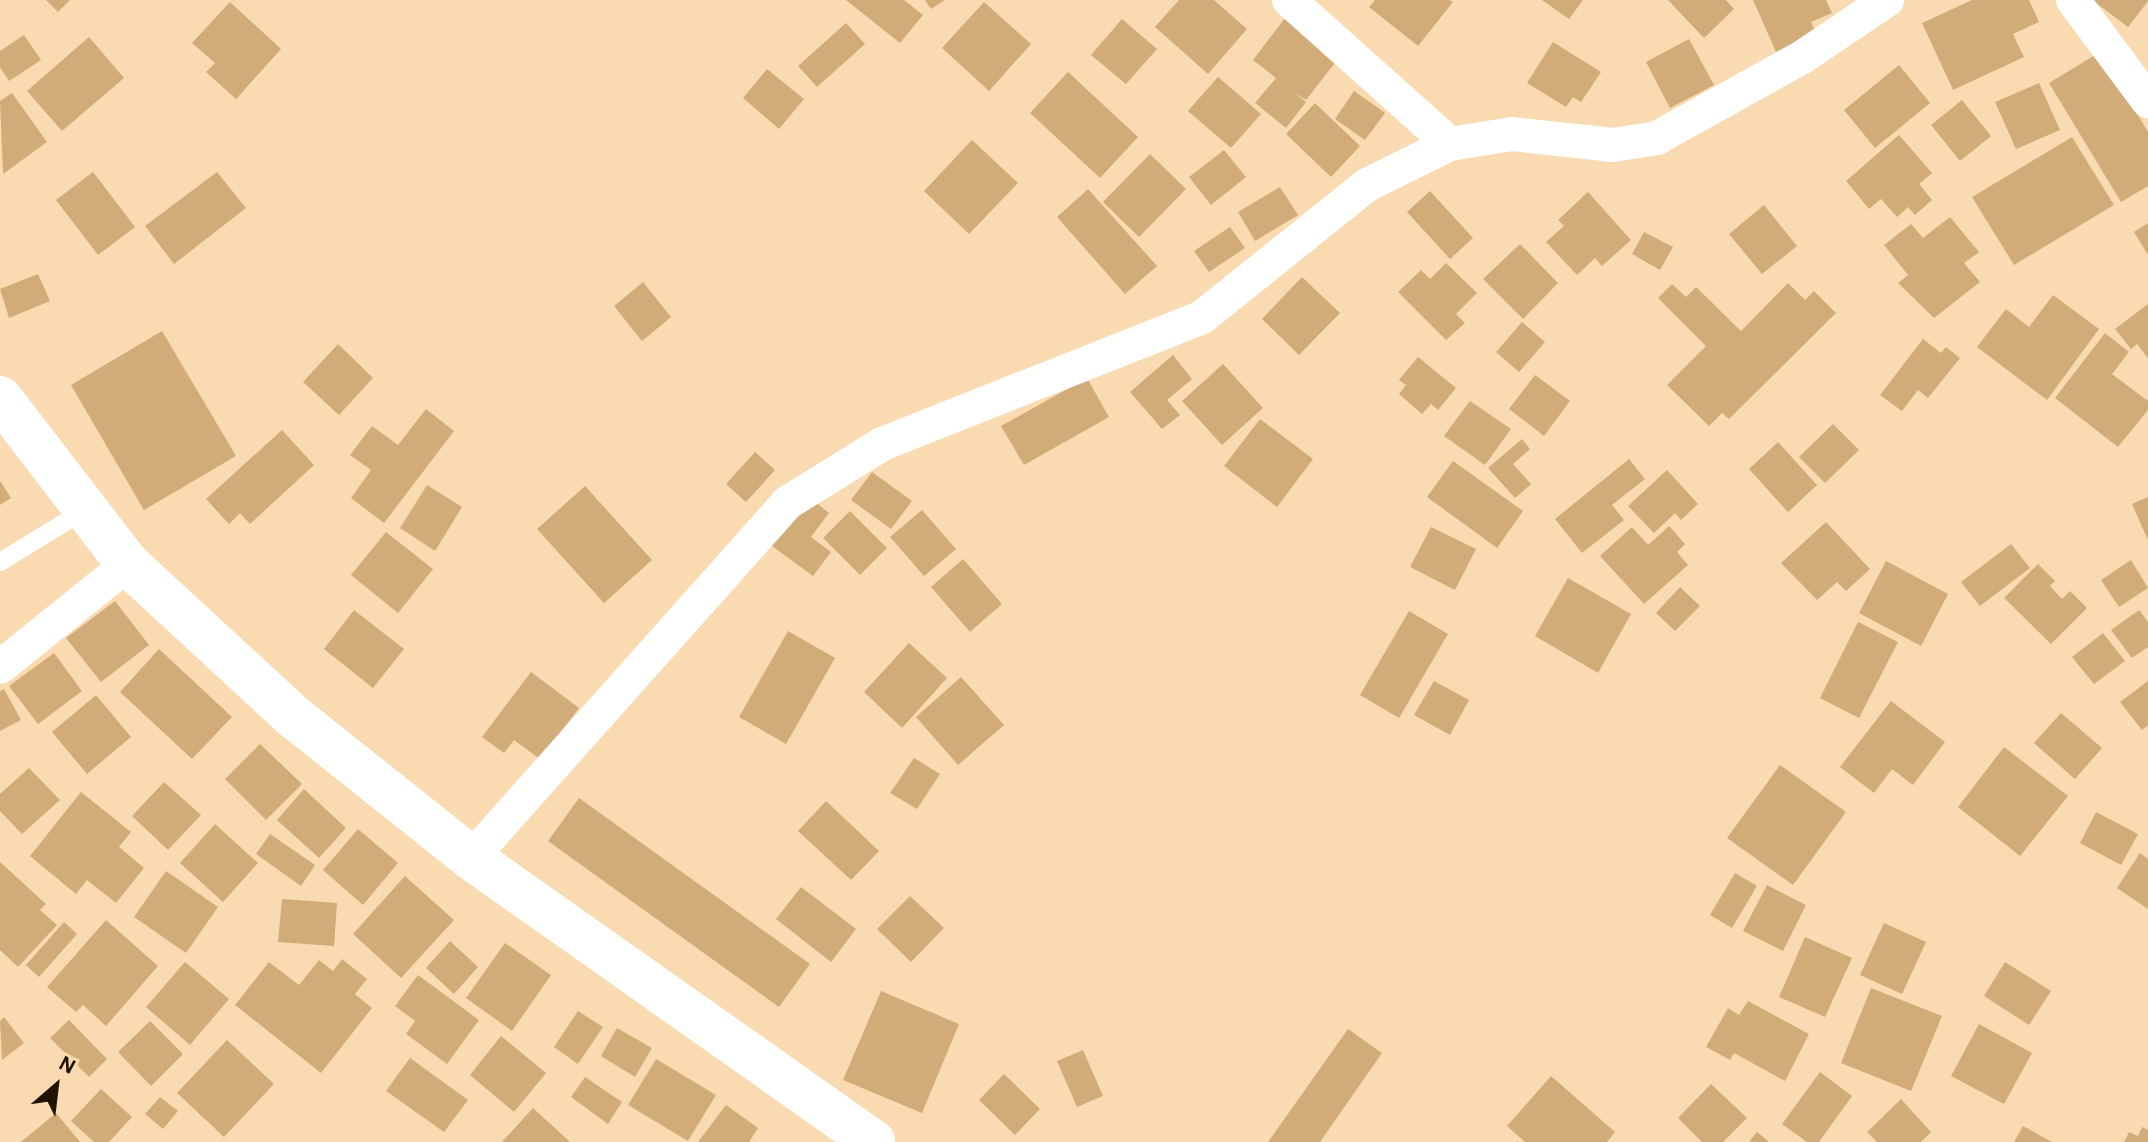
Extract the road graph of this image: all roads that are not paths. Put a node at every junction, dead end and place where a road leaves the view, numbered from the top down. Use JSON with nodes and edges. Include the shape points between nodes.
{"nodes":[{"id":1,"x":1289,"y":0,"type":"edge"},
{"id":2,"x":1887,"y":0,"type":"edge"},
{"id":3,"x":2073,"y":0,"type":"edge"},
{"id":4,"x":2148,"y":101,"type":"edge"},
{"id":5,"x":1450,"y":144,"type":"junction"},
{"id":6,"x":0,"y":398,"type":"edge"},
{"id":7,"x":85,"y":510,"type":"junction"},
{"id":8,"x":0,"y":562,"type":"edge"},
{"id":9,"x":128,"y":564,"type":"junction"},
{"id":10,"x":0,"y":667,"type":"edge"},
{"id":11,"x":471,"y":858,"type":"junction"},
{"id":12,"x":873,"y":1142,"type":"edge"}],
"edges":[{"from":1,"to":5,"type":"street"},
{"from":2,"to":5,"type":"street","via":[[1801,58],[1657,138],[1613,145],[1512,134]]},
{"from":3,"to":4,"type":"street"},
{"from":5,"to":11,"type":"street","via":[[1367,185],[1201,318],[882,444],[787,503]]},
{"from":6,"to":7,"type":"main road"},
{"from":7,"to":8,"type":"lane"},
{"from":7,"to":9,"type":"main road"},
{"from":9,"to":10,"type":"street"},
{"from":9,"to":11,"type":"main road","via":[[294,717]]},
{"from":11,"to":12,"type":"main road"}]}
